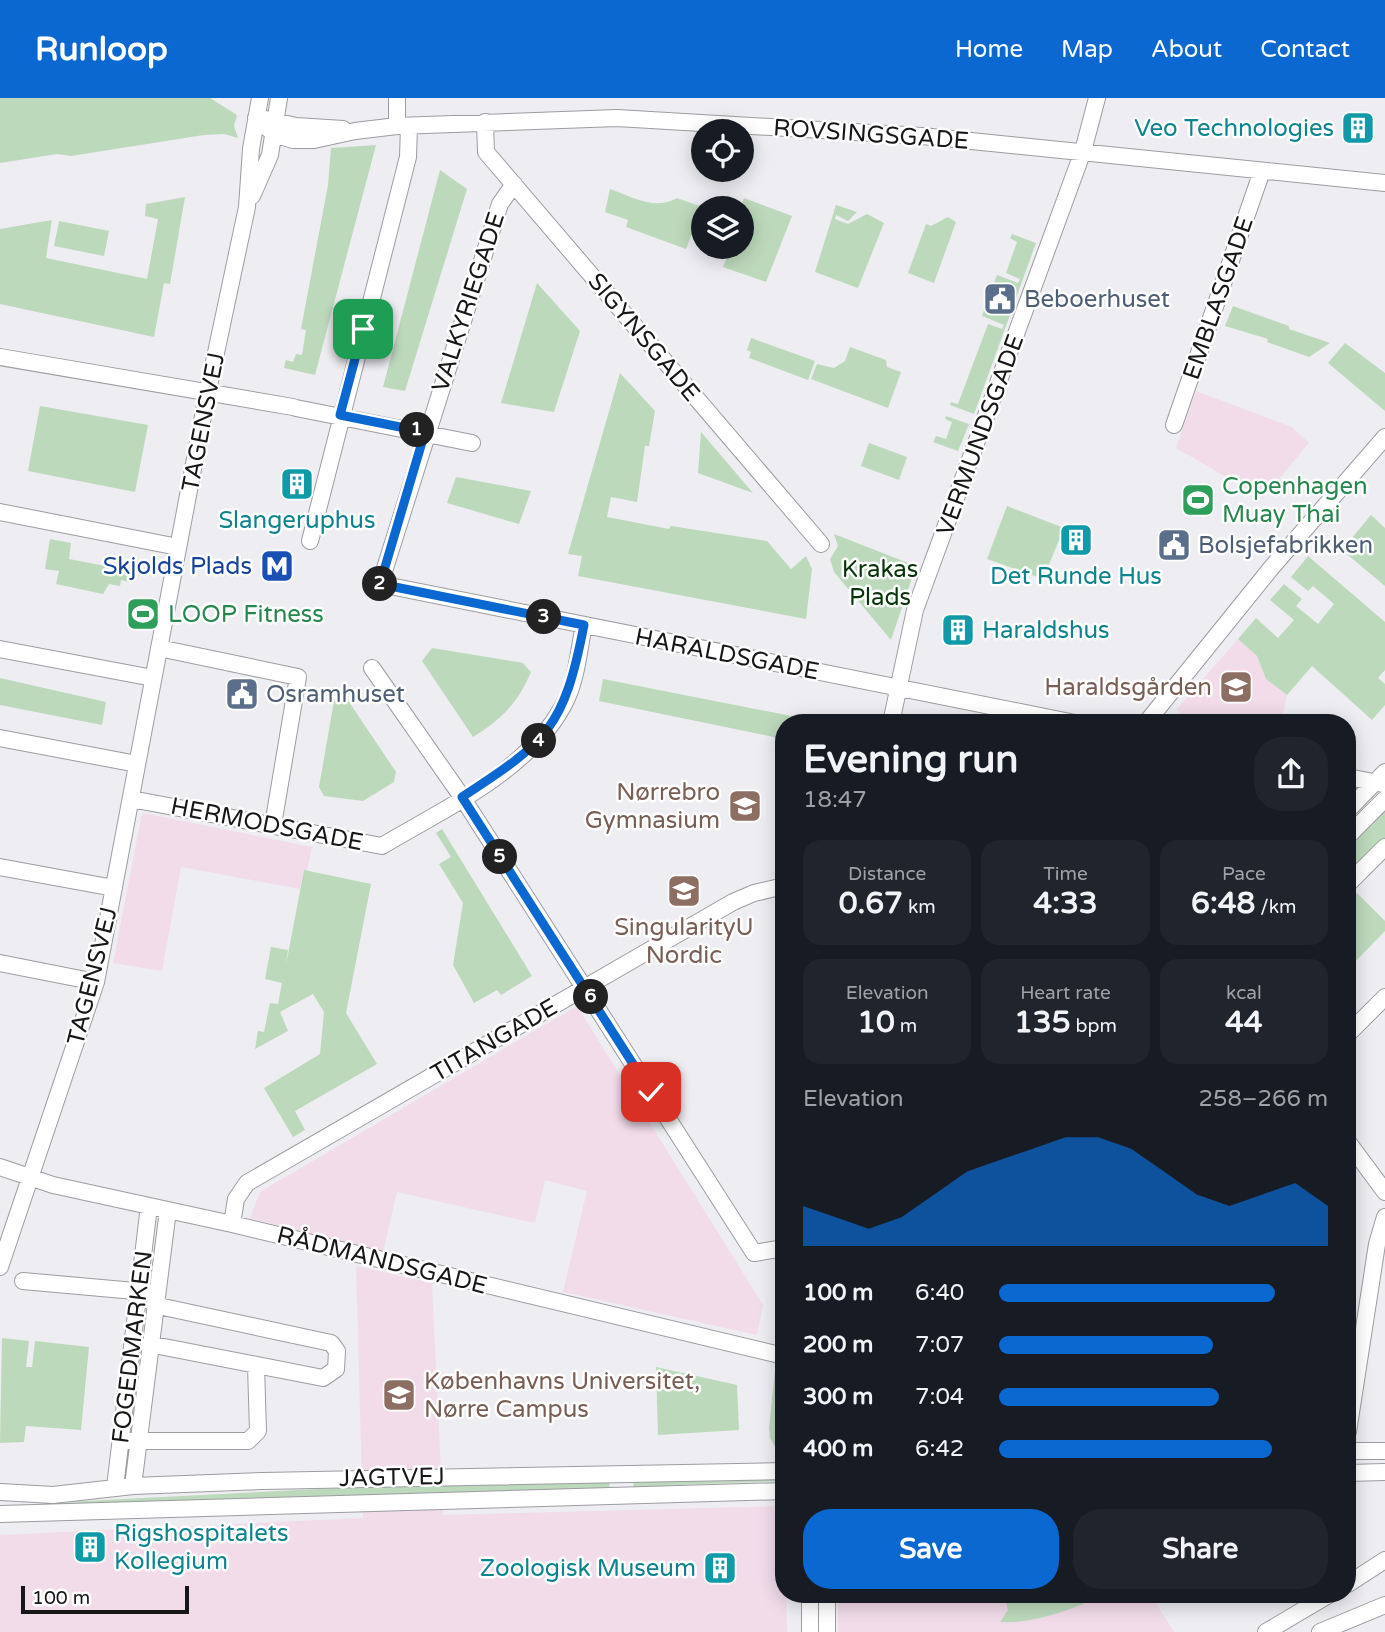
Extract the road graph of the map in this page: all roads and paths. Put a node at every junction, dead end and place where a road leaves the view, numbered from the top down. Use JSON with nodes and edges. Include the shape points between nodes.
{"nodes":[{"id":1,"x":260,"y":98,"type":"edge"},
{"id":2,"x":279,"y":98,"type":"edge"},
{"id":3,"x":397,"y":98,"type":"edge"},
{"id":4,"x":1097,"y":98,"type":"edge"},
{"id":5,"x":256,"y":118,"type":"junction"},
{"id":6,"x":485,"y":122,"type":"junction"},
{"id":7,"x":403,"y":126,"type":"junction"},
{"id":8,"x":275,"y":127,"type":"junction"},
{"id":9,"x":1083,"y":151,"type":"junction"},
{"id":10,"x":1262,"y":172,"type":"junction"},
{"id":11,"x":1385,"y":183,"type":"edge"},
{"id":12,"x":514,"y":184,"type":"junction"},
{"id":13,"x":247,"y":207,"type":"junction"},
{"id":14,"x":0,"y":357,"type":"edge"},
{"id":15,"x":207,"y":395,"type":"junction"},
{"id":16,"x":340,"y":415,"type":"junction"},
{"id":17,"x":1174,"y":425,"type":"dead end"},
{"id":18,"x":425,"y":432,"type":"junction"},
{"id":19,"x":1385,"y":437,"type":"edge"},
{"id":20,"x":472,"y":443,"type":"dead end"},
{"id":21,"x":0,"y":512,"type":"edge"},
{"id":22,"x":310,"y":541,"type":"dead end"},
{"id":23,"x":821,"y":544,"type":"dead end"},
{"id":24,"x":178,"y":547,"type":"junction"},
{"id":25,"x":380,"y":584,"type":"joint"},
{"id":26,"x":584,"y":625,"type":"junction"},
{"id":27,"x":159,"y":648,"type":"junction"},
{"id":28,"x":0,"y":649,"type":"edge"},
{"id":29,"x":372,"y":668,"type":"dead end"},
{"id":30,"x":153,"y":677,"type":"junction"},
{"id":31,"x":898,"y":688,"type":"junction"},
{"id":32,"x":893,"y":714,"type":"edge"},
{"id":33,"x":1003,"y":714,"type":"edge"},
{"id":34,"x":1153,"y":714,"type":"edge"},
{"id":35,"x":0,"y":738,"type":"edge"},
{"id":36,"x":137,"y":764,"type":"junction"},
{"id":37,"x":1356,"y":778,"type":"edge"},
{"id":38,"x":1382,"y":780,"type":"edge"},
{"id":39,"x":462,"y":797,"type":"junction"},
{"id":40,"x":131,"y":799,"type":"junction"},
{"id":41,"x":1385,"y":799,"type":"edge"},
{"id":42,"x":1356,"y":803,"type":"edge"},
{"id":43,"x":273,"y":825,"type":"junction"},
{"id":44,"x":1356,"y":828,"type":"edge"},
{"id":45,"x":1385,"y":847,"type":"edge"},
{"id":46,"x":0,"y":867,"type":"edge"},
{"id":47,"x":1356,"y":876,"type":"edge"},
{"id":48,"x":114,"y":888,"type":"junction"},
{"id":49,"x":775,"y":888,"type":"edge"},
{"id":50,"x":0,"y":963,"type":"edge"},
{"id":51,"x":96,"y":982,"type":"junction"},
{"id":52,"x":585,"y":987,"type":"junction"},
{"id":53,"x":1385,"y":997,"type":"edge"},
{"id":54,"x":1356,"y":1026,"type":"edge"},
{"id":55,"x":1356,"y":1157,"type":"edge"},
{"id":56,"x":0,"y":1167,"type":"edge"},
{"id":57,"x":31,"y":1178,"type":"junction"},
{"id":58,"x":1385,"y":1192,"type":"edge"},
{"id":59,"x":149,"y":1206,"type":"junction"},
{"id":60,"x":168,"y":1210,"type":"junction"},
{"id":61,"x":1385,"y":1217,"type":"edge"},
{"id":62,"x":232,"y":1224,"type":"junction"},
{"id":63,"x":775,"y":1250,"type":"edge"},
{"id":64,"x":0,"y":1267,"type":"edge"},
{"id":65,"x":23,"y":1281,"type":"dead end"},
{"id":66,"x":149,"y":1297,"type":"junction"},
{"id":67,"x":149,"y":1344,"type":"junction"},
{"id":68,"x":775,"y":1354,"type":"edge"},
{"id":69,"x":256,"y":1366,"type":"junction"},
{"id":70,"x":1356,"y":1380,"type":"edge"},
{"id":71,"x":128,"y":1442,"type":"junction"},
{"id":72,"x":1356,"y":1451,"type":"edge"},
{"id":73,"x":1385,"y":1451,"type":"edge"},
{"id":74,"x":775,"y":1471,"type":"edge"},
{"id":75,"x":1385,"y":1472,"type":"edge"},
{"id":76,"x":1356,"y":1473,"type":"edge"},
{"id":77,"x":132,"y":1486,"type":"junction"},
{"id":78,"x":114,"y":1487,"type":"junction"},
{"id":79,"x":775,"y":1491,"type":"edge"},
{"id":80,"x":0,"y":1492,"type":"edge"},
{"id":81,"x":0,"y":1514,"type":"edge"},
{"id":82,"x":1385,"y":1560,"type":"edge"},
{"id":83,"x":1356,"y":1579,"type":"edge"},
{"id":84,"x":810,"y":1603,"type":"edge"},
{"id":85,"x":827,"y":1603,"type":"edge"},
{"id":86,"x":1315,"y":1603,"type":"edge"},
{"id":87,"x":1385,"y":1605,"type":"edge"},
{"id":88,"x":810,"y":1632,"type":"edge"},
{"id":89,"x":827,"y":1632,"type":"edge"},
{"id":90,"x":1265,"y":1632,"type":"edge"},
{"id":91,"x":1320,"y":1632,"type":"edge"}],
"edges":[{"from":1,"to":5,"type":"street","name":"TAGENSVEJ"},
{"from":2,"to":8,"type":"street","name":"TAGENSVEJ"},
{"from":3,"to":7,"type":"street"},
{"from":4,"to":9,"type":"street","name":"VERMUNDSGADE"},
{"from":5,"to":8,"type":"street","name":"ROVSINGSGADE"},
{"from":5,"to":13,"type":"street","name":"TAGENSVEJ"},
{"from":6,"to":7,"type":"street","name":"ROVSINGSGADE"},
{"from":6,"to":9,"type":"street","name":"ROVSINGSGADE","via":[[617,118]]},
{"from":6,"to":12,"type":"street","name":"SIGYNSGADE","via":[[486,152]]},
{"from":7,"to":8,"type":"street","name":"ROVSINGSGADE","via":[[355,131]]},
{"from":7,"to":16,"type":"street","via":[[408,157]]},
{"from":8,"to":13,"type":"street","name":"TAGENSVEJ","via":[[270,155]]},
{"from":9,"to":10,"type":"street","name":"ROVSINGSGADE"},
{"from":9,"to":31,"type":"street","name":"VERMUNDSGADE","via":[[915,610]]},
{"from":10,"to":11,"type":"street","name":"ROVSINGSGADE"},
{"from":10,"to":17,"type":"street","name":"EMBLASGADE"},
{"from":12,"to":18,"type":"street","name":"VALKYRIEGADE","via":[[499,204]]},
{"from":12,"to":23,"type":"street","name":"SIGYNSGADE"},
{"from":13,"to":15,"type":"street","name":"TAGENSVEJ"},
{"from":14,"to":15,"type":"street"},
{"from":15,"to":16,"type":"street"},
{"from":15,"to":24,"type":"street","name":"TAGENSVEJ"},
{"from":16,"to":18,"type":"street"},
{"from":16,"to":22,"type":"street"},
{"from":18,"to":20,"type":"street"},
{"from":18,"to":25,"type":"street","name":"VALKYRIEGADE"},
{"from":19,"to":34,"type":"street"},
{"from":21,"to":24,"type":"street"},
{"from":24,"to":27,"type":"street","name":"TAGENSVEJ"},
{"from":25,"to":26,"type":"street","name":"HARALDSGADE"},
{"from":26,"to":31,"type":"street","name":"HARALDSGADE"},
{"from":26,"to":39,"type":"street","name":"HERMODSGADE","via":[[568,696],[544,735],[518,761]]},
{"from":27,"to":30,"type":"street","name":"TAGENSVEJ"},
{"from":27,"to":43,"type":"street","via":[[298,677]]},
{"from":28,"to":30,"type":"street"},
{"from":29,"to":39,"type":"street"},
{"from":30,"to":36,"type":"street","name":"TAGENSVEJ"},
{"from":31,"to":32,"type":"street","name":"VERMUNDSGADE"},
{"from":31,"to":33,"type":"street","name":"HARALDSGADE"},
{"from":35,"to":36,"type":"street"},
{"from":36,"to":40,"type":"street","name":"TAGENSVEJ"},
{"from":37,"to":38,"type":"street"},
{"from":38,"to":42,"type":"street"},
{"from":39,"to":43,"type":"street","name":"HERMODSGADE","via":[[382,846]]},
{"from":39,"to":52,"type":"street"},
{"from":40,"to":43,"type":"street","name":"HERMODSGADE"},
{"from":40,"to":48,"type":"street","name":"TAGENSVEJ"},
{"from":41,"to":44,"type":"street"},
{"from":45,"to":47,"type":"street"},
{"from":46,"to":48,"type":"street"},
{"from":48,"to":51,"type":"street","name":"TAGENSVEJ"},
{"from":49,"to":52,"type":"street","name":"TITANGADE","via":[[733,902]]},
{"from":50,"to":51,"type":"street"},
{"from":51,"to":57,"type":"street","name":"TAGENSVEJ"},
{"from":52,"to":62,"type":"street","name":"TITANGADE","via":[[247,1183],[236,1199]]},
{"from":52,"to":63,"type":"street","via":[[754,1253]]},
{"from":53,"to":54,"type":"street"},
{"from":55,"to":58,"type":"street"},
{"from":56,"to":57,"type":"street","name":"RÅDMANDSGADE"},
{"from":57,"to":59,"type":"street","name":"RÅDMANDSGADE"},
{"from":57,"to":64,"type":"street","name":"TAGENSVEJ"},
{"from":59,"to":60,"type":"street","name":"RÅDMANDSGADE"},
{"from":59,"to":66,"type":"street","name":"FOGEDMARKEN"},
{"from":60,"to":62,"type":"street","name":"RÅDMANDSGADE"},
{"from":60,"to":66,"type":"street","name":"FOGEDMARKEN"},
{"from":61,"to":70,"type":"street"},
{"from":62,"to":68,"type":"street","name":"RÅDMANDSGADE"},
{"from":65,"to":66,"type":"street"},
{"from":66,"to":67,"type":"street","name":"FOGEDMARKEN"},
{"from":66,"to":69,"type":"street","via":[[331,1343],[338,1361],[336,1369],[323,1378]]},
{"from":66,"to":71,"type":"street","name":"FOGEDMARKEN"},
{"from":67,"to":69,"type":"street"},
{"from":67,"to":71,"type":"street","name":"FOGEDMARKEN"},
{"from":69,"to":71,"type":"street","via":[[258,1431],[248,1441]]},
{"from":71,"to":77,"type":"street","name":"FOGEDMARKEN"},
{"from":71,"to":78,"type":"street","name":"FOGEDMARKEN"},
{"from":72,"to":73,"type":"street"},
{"from":74,"to":77,"type":"street","name":"JAGTVEJ"},
{"from":75,"to":76,"type":"street"},
{"from":77,"to":78,"type":"street","name":"JAGTVEJ"},
{"from":78,"to":80,"type":"street","name":"JAGTVEJ","via":[[53,1495]]},
{"from":79,"to":81,"type":"street","name":"JAGTVEJ"},
{"from":82,"to":83,"type":"street"},
{"from":84,"to":88,"type":"street"},
{"from":85,"to":89,"type":"street"},
{"from":86,"to":90,"type":"street"},
{"from":87,"to":91,"type":"street"}]}
